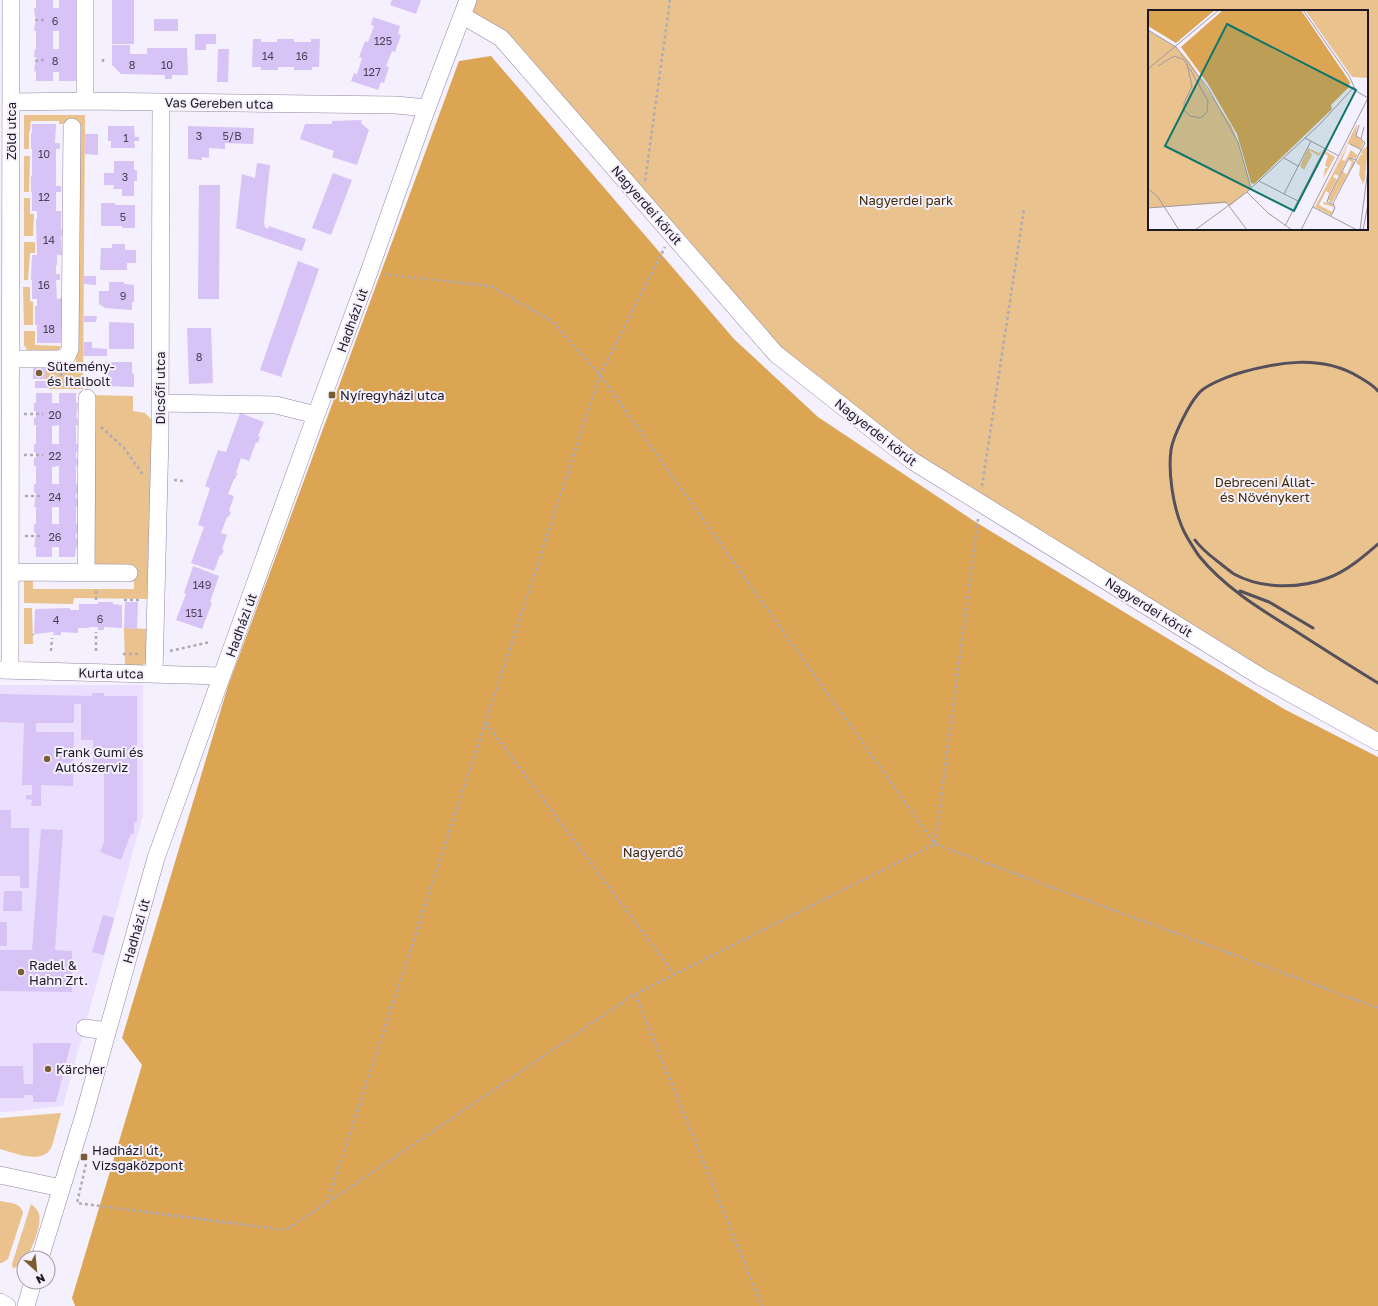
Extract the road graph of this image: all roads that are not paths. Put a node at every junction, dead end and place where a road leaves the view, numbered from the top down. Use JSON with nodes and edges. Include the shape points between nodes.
{"nodes":[{"id":1,"x":11,"y":0,"type":"edge"},
{"id":2,"x":85,"y":0,"type":"edge"},
{"id":3,"x":468,"y":0,"type":"edge"},
{"id":4,"x":463,"y":16,"type":"junction"},
{"id":5,"x":85,"y":101,"type":"junction"},
{"id":6,"x":161,"y":102,"type":"junction"},
{"id":7,"x":427,"y":108,"type":"junction"},
{"id":8,"x":8,"y":109,"type":"edge"},
{"id":9,"x":72,"y":127,"type":"dead end"},
{"id":10,"x":10,"y":359,"type":"junction"},
{"id":11,"x":5,"y":381,"type":"edge"},
{"id":12,"x":87,"y":398,"type":"dead end"},
{"id":13,"x":160,"y":403,"type":"junction"},
{"id":14,"x":316,"y":415,"type":"junction"},
{"id":15,"x":10,"y":572,"type":"junction"},
{"id":16,"x":86,"y":573,"type":"junction"},
{"id":17,"x":129,"y":573,"type":"dead end"},
{"id":18,"x":5,"y":670,"type":"edge"},
{"id":19,"x":154,"y":674,"type":"junction"},
{"id":20,"x":222,"y":676,"type":"junction"},
{"id":21,"x":1378,"y":742,"type":"edge"},
{"id":22,"x":85,"y":1028,"type":"dead end"},
{"id":23,"x":107,"y":1031,"type":"junction"},
{"id":24,"x":0,"y":1175,"type":"edge"},
{"id":25,"x":61,"y":1188,"type":"junction"},
{"id":26,"x":42,"y":1250,"type":"edge"},
{"id":27,"x":31,"y":1290,"type":"edge"},
{"id":28,"x":0,"y":1302,"type":"edge"},
{"id":29,"x":7,"y":1306,"type":"edge"},
{"id":30,"x":26,"y":1306,"type":"edge"}],
"edges":[{"from":1,"to":8,"type":"street","name":"Zöld utca"},
{"from":2,"to":5,"type":"street"},
{"from":3,"to":4,"type":"street","name":"Hadházi út"},
{"from":4,"to":7,"type":"street","name":"Hadházi út"},
{"from":4,"to":21,"type":"street","name":"Nagyerdei körút","via":[[501,38],[776,354],[911,460],[1261,677]]},
{"from":5,"to":6,"type":"street","name":"Vas Gereben utca"},
{"from":5,"to":8,"type":"street","name":"Vas Gereben utca"},
{"from":6,"to":7,"type":"street","name":"Vas Gereben utca","via":[[396,105]]},
{"from":6,"to":13,"type":"street","name":"Dicsőfi utca"},
{"from":7,"to":14,"type":"street","name":"Hadházi út"},
{"from":8,"to":10,"type":"street","name":"Zöld utca"},
{"from":9,"to":10,"type":"street","via":[[70,349],[67,356],[59,359]]},
{"from":10,"to":11,"type":"street","name":"Zöld utca"},
{"from":11,"to":15,"type":"street","name":"Zöld utca"},
{"from":12,"to":16,"type":"street"},
{"from":13,"to":14,"type":"street","via":[[276,406]]},
{"from":13,"to":19,"type":"street","name":"Dicsőfi utca"},
{"from":14,"to":20,"type":"street","name":"Hadházi út"},
{"from":15,"to":16,"type":"street"},
{"from":15,"to":18,"type":"street","name":"Zöld utca"},
{"from":16,"to":17,"type":"street"},
{"from":18,"to":19,"type":"street","name":"Kurta utca"},
{"from":19,"to":20,"type":"street","name":"Kurta utca"},
{"from":20,"to":23,"type":"street","name":"Hadházi út","via":[[156,858]]},
{"from":22,"to":23,"type":"street"},
{"from":23,"to":25,"type":"street","name":"Hadházi út"},
{"from":24,"to":25,"type":"street"},
{"from":25,"to":26,"type":"street","name":"Hadházi út"},
{"from":27,"to":30,"type":"street"},
{"from":28,"to":29,"type":"street"}]}
